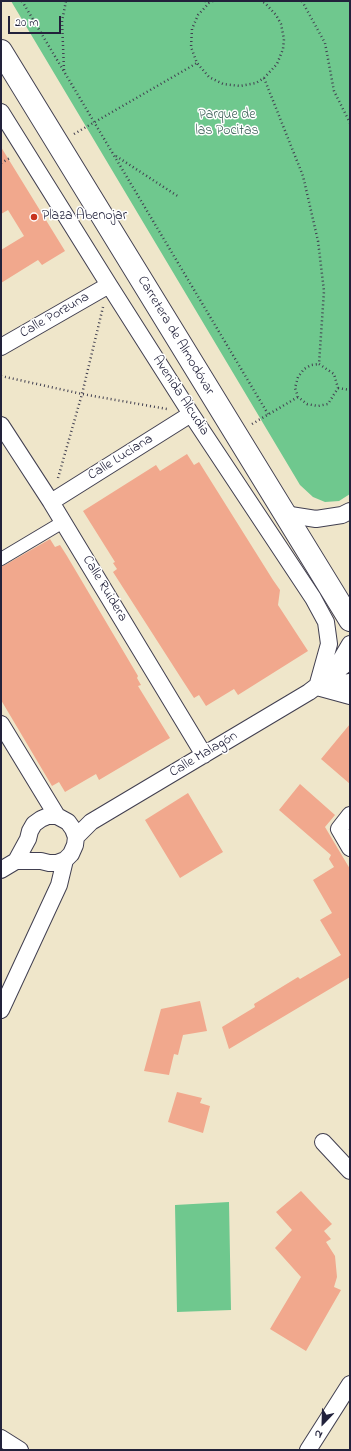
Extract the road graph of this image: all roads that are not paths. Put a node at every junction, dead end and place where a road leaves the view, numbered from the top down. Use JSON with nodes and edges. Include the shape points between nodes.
{"nodes":[{"id":1,"x":1,"y":52,"type":"edge"},
{"id":2,"x":1,"y":112,"type":"edge"},
{"id":3,"x":109,"y":285,"type":"junction"},
{"id":4,"x":1,"y":348,"type":"edge"},
{"id":5,"x":191,"y":414,"type":"junction"},
{"id":6,"x":1,"y":425,"type":"edge"},
{"id":7,"x":51,"y":502,"type":"junction"},
{"id":8,"x":350,"y":511,"type":"edge"},
{"id":9,"x":284,"y":514,"type":"junction"},
{"id":10,"x":63,"y":522,"type":"junction"},
{"id":11,"x":1,"y":559,"type":"edge"},
{"id":12,"x":350,"y":620,"type":"edge"},
{"id":13,"x":350,"y":644,"type":"edge"},
{"id":14,"x":350,"y":661,"type":"edge"},
{"id":15,"x":350,"y":669,"type":"edge"},
{"id":16,"x":350,"y":682,"type":"edge"},
{"id":17,"x":316,"y":687,"type":"junction"},
{"id":18,"x":350,"y":696,"type":"edge"},
{"id":19,"x":1,"y":724,"type":"edge"},
{"id":20,"x":204,"y":755,"type":"junction"},
{"id":21,"x":44,"y":794,"type":"junction"},
{"id":22,"x":350,"y":815,"type":"edge"},
{"id":23,"x":41,"y":819,"type":"junction"},
{"id":24,"x":62,"y":819,"type":"junction"},
{"id":25,"x":91,"y":822,"type":"junction"},
{"id":26,"x":76,"y":837,"type":"junction"},
{"id":27,"x":28,"y":839,"type":"junction"},
{"id":28,"x":350,"y":848,"type":"edge"},
{"id":29,"x":65,"y":860,"type":"junction"},
{"id":30,"x":16,"y":861,"type":"junction"},
{"id":31,"x":45,"y":862,"type":"junction"},
{"id":32,"x":1,"y":870,"type":"edge"},
{"id":33,"x":59,"y":885,"type":"junction"},
{"id":34,"x":1,"y":1010,"type":"edge"},
{"id":35,"x":324,"y":1142,"type":"dead end"},
{"id":36,"x":350,"y":1171,"type":"edge"},
{"id":37,"x":350,"y":1384,"type":"edge"},
{"id":38,"x":1,"y":1438,"type":"edge"},
{"id":39,"x":20,"y":1450,"type":"edge"},
{"id":40,"x":308,"y":1450,"type":"edge"}],
"edges":[{"from":1,"to":9,"type":"main road","name":"Carretera de Almodóvar"},
{"from":2,"to":3,"type":"street","name":"Avenida Alcudia"},
{"from":3,"to":4,"type":"street","name":"Calle Porzuna"},
{"from":3,"to":5,"type":"street","name":"Avenida Alcudia"},
{"from":5,"to":7,"type":"street","name":"Calle Luciana"},
{"from":5,"to":17,"type":"street","name":"Avenida Alcudia","via":[[313,598],[326,622],[330,644]]},
{"from":6,"to":7,"type":"street","name":"Calle Ruidera"},
{"from":7,"to":10,"type":"street","name":"Calle Ruidera"},
{"from":8,"to":9,"type":"street","via":[[342,515],[316,519]]},
{"from":9,"to":12,"type":"main road","name":"Carretera de Almodóvar"},
{"from":10,"to":11,"type":"street"},
{"from":10,"to":20,"type":"street","name":"Calle Ruidera"},
{"from":13,"to":17,"type":"street","name":"Calle Malagón","via":[[340,661]]},
{"from":14,"to":17,"type":"street","name":"Calle Malagón"},
{"from":15,"to":17,"type":"street","name":"Calle Malagón"},
{"from":16,"to":17,"type":"street","name":"Calle Malagón"},
{"from":17,"to":18,"type":"street"},
{"from":17,"to":20,"type":"street","name":"Calle Malagón"},
{"from":19,"to":21,"type":"street"},
{"from":20,"to":25,"type":"street","name":"Calle Malagón"},
{"from":21,"to":23,"type":"street"},
{"from":21,"to":24,"type":"street"},
{"from":22,"to":28,"type":"street","via":[[339,829]]},
{"from":23,"to":24,"type":"street","via":[[48,816]]},
{"from":23,"to":27,"type":"street","via":[[32,827]]},
{"from":24,"to":25,"type":"street"},
{"from":24,"to":26,"type":"street","via":[[73,829]]},
{"from":25,"to":26,"type":"street","name":"Calle Malagón"},
{"from":26,"to":29,"type":"street","name":"Calle Malagón","via":[[71,854]]},
{"from":27,"to":30,"type":"street"},
{"from":27,"to":31,"type":"street","via":[[33,854]]},
{"from":29,"to":31,"type":"street","via":[[57,863]]},
{"from":29,"to":33,"type":"street","name":"Calle Malagón"},
{"from":30,"to":31,"type":"street"},
{"from":30,"to":32,"type":"street"},
{"from":31,"to":33,"type":"street"},
{"from":33,"to":34,"type":"street","name":"Calle Malagón"},
{"from":35,"to":36,"type":"street"},
{"from":37,"to":40,"type":"street"},
{"from":38,"to":39,"type":"street"}]}
